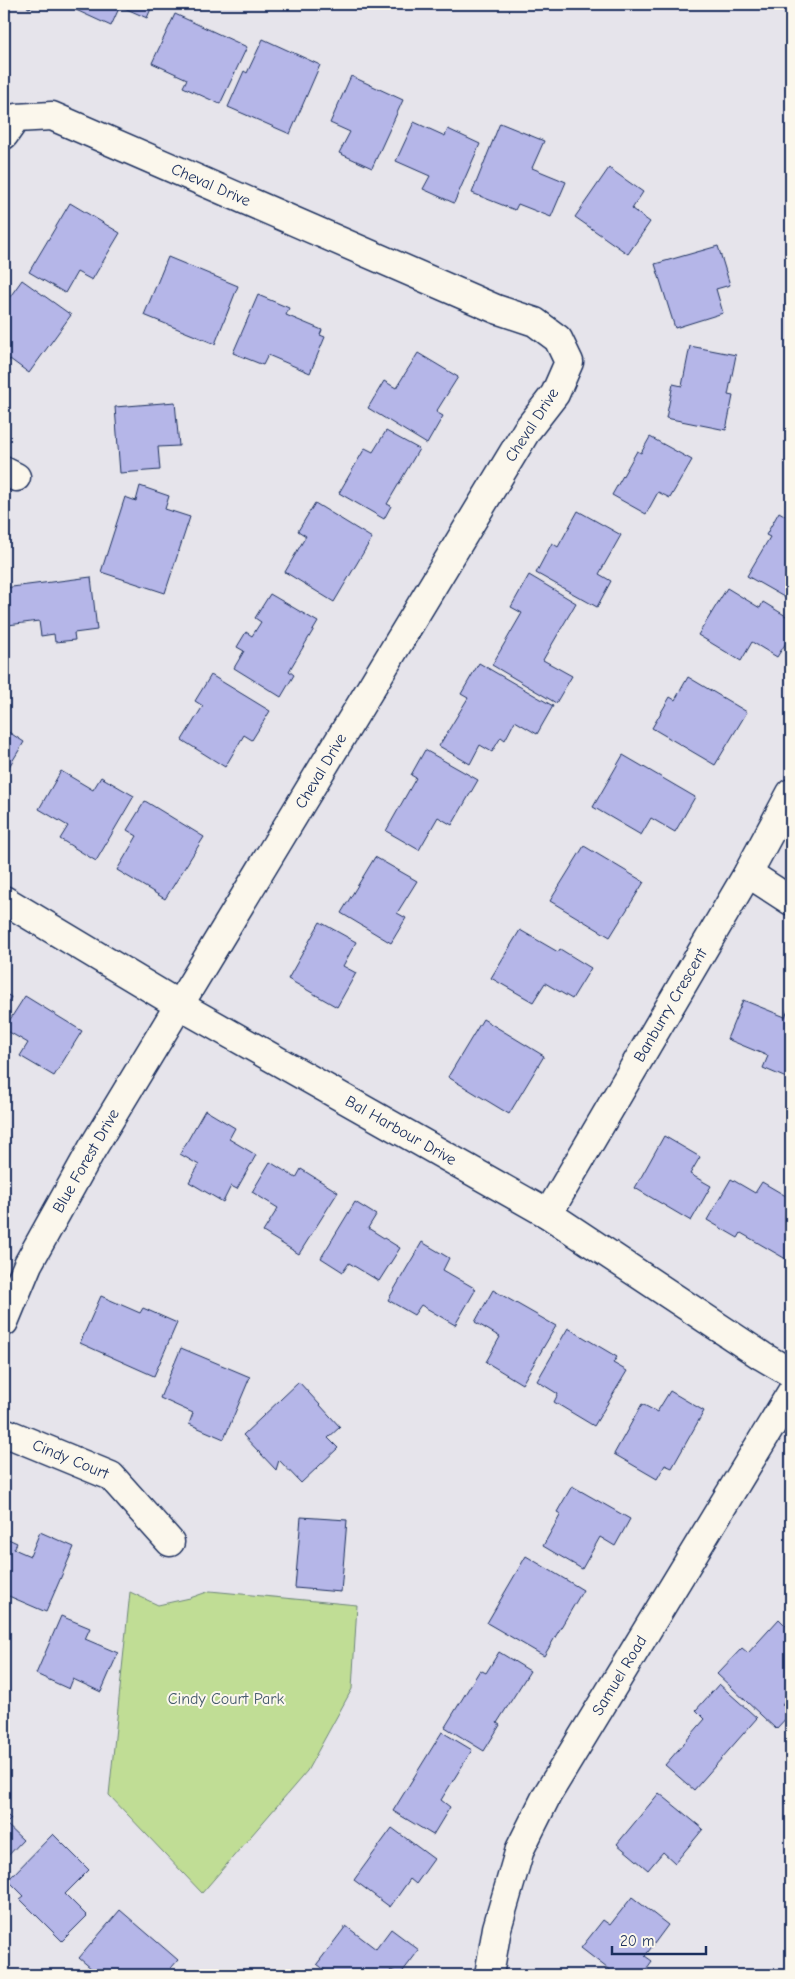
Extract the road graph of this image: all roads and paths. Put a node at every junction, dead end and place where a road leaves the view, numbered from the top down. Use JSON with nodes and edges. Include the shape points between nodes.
{"nodes":[{"id":1,"x":4,"y":135,"type":"edge"},
{"id":2,"x":791,"y":793,"type":"edge"},
{"id":3,"x":748,"y":873,"type":"junction"},
{"id":4,"x":4,"y":900,"type":"edge"},
{"id":5,"x":791,"y":902,"type":"edge"},
{"id":6,"x":179,"y":1005,"type":"junction"},
{"id":7,"x":548,"y":1214,"type":"junction"},
{"id":8,"x":4,"y":1322,"type":"edge"},
{"id":9,"x":791,"y":1373,"type":"edge"},
{"id":10,"x":791,"y":1393,"type":"edge"},
{"id":11,"x":4,"y":1432,"type":"edge"},
{"id":12,"x":170,"y":1542,"type":"dead end"},
{"id":13,"x":488,"y":1975,"type":"edge"}],
"edges":[{"from":1,"to":6,"type":"street","name":"Cheval Drive","via":[[16,118],[52,116],[496,309],[535,322],[558,339],[569,362],[555,394],[527,430]]},
{"from":2,"to":3,"type":"street","name":"Banburry Crescent"},
{"from":3,"to":5,"type":"street"},
{"from":3,"to":7,"type":"street","name":"Banburry Crescent"},
{"from":4,"to":6,"type":"street","name":"Bal Harbour Drive"},
{"from":6,"to":7,"type":"street","name":"Bal Harbour Drive"},
{"from":6,"to":8,"type":"street","name":"Blue Forest Drive","via":[[92,1149],[28,1264]]},
{"from":7,"to":9,"type":"street","name":"Bal Harbour Drive"},
{"from":10,"to":13,"type":"street","name":"Samuel Road","via":[[547,1795],[520,1849],[497,1928]]},
{"from":11,"to":12,"type":"street","name":"Cindy Court","via":[[111,1476]]}]}
